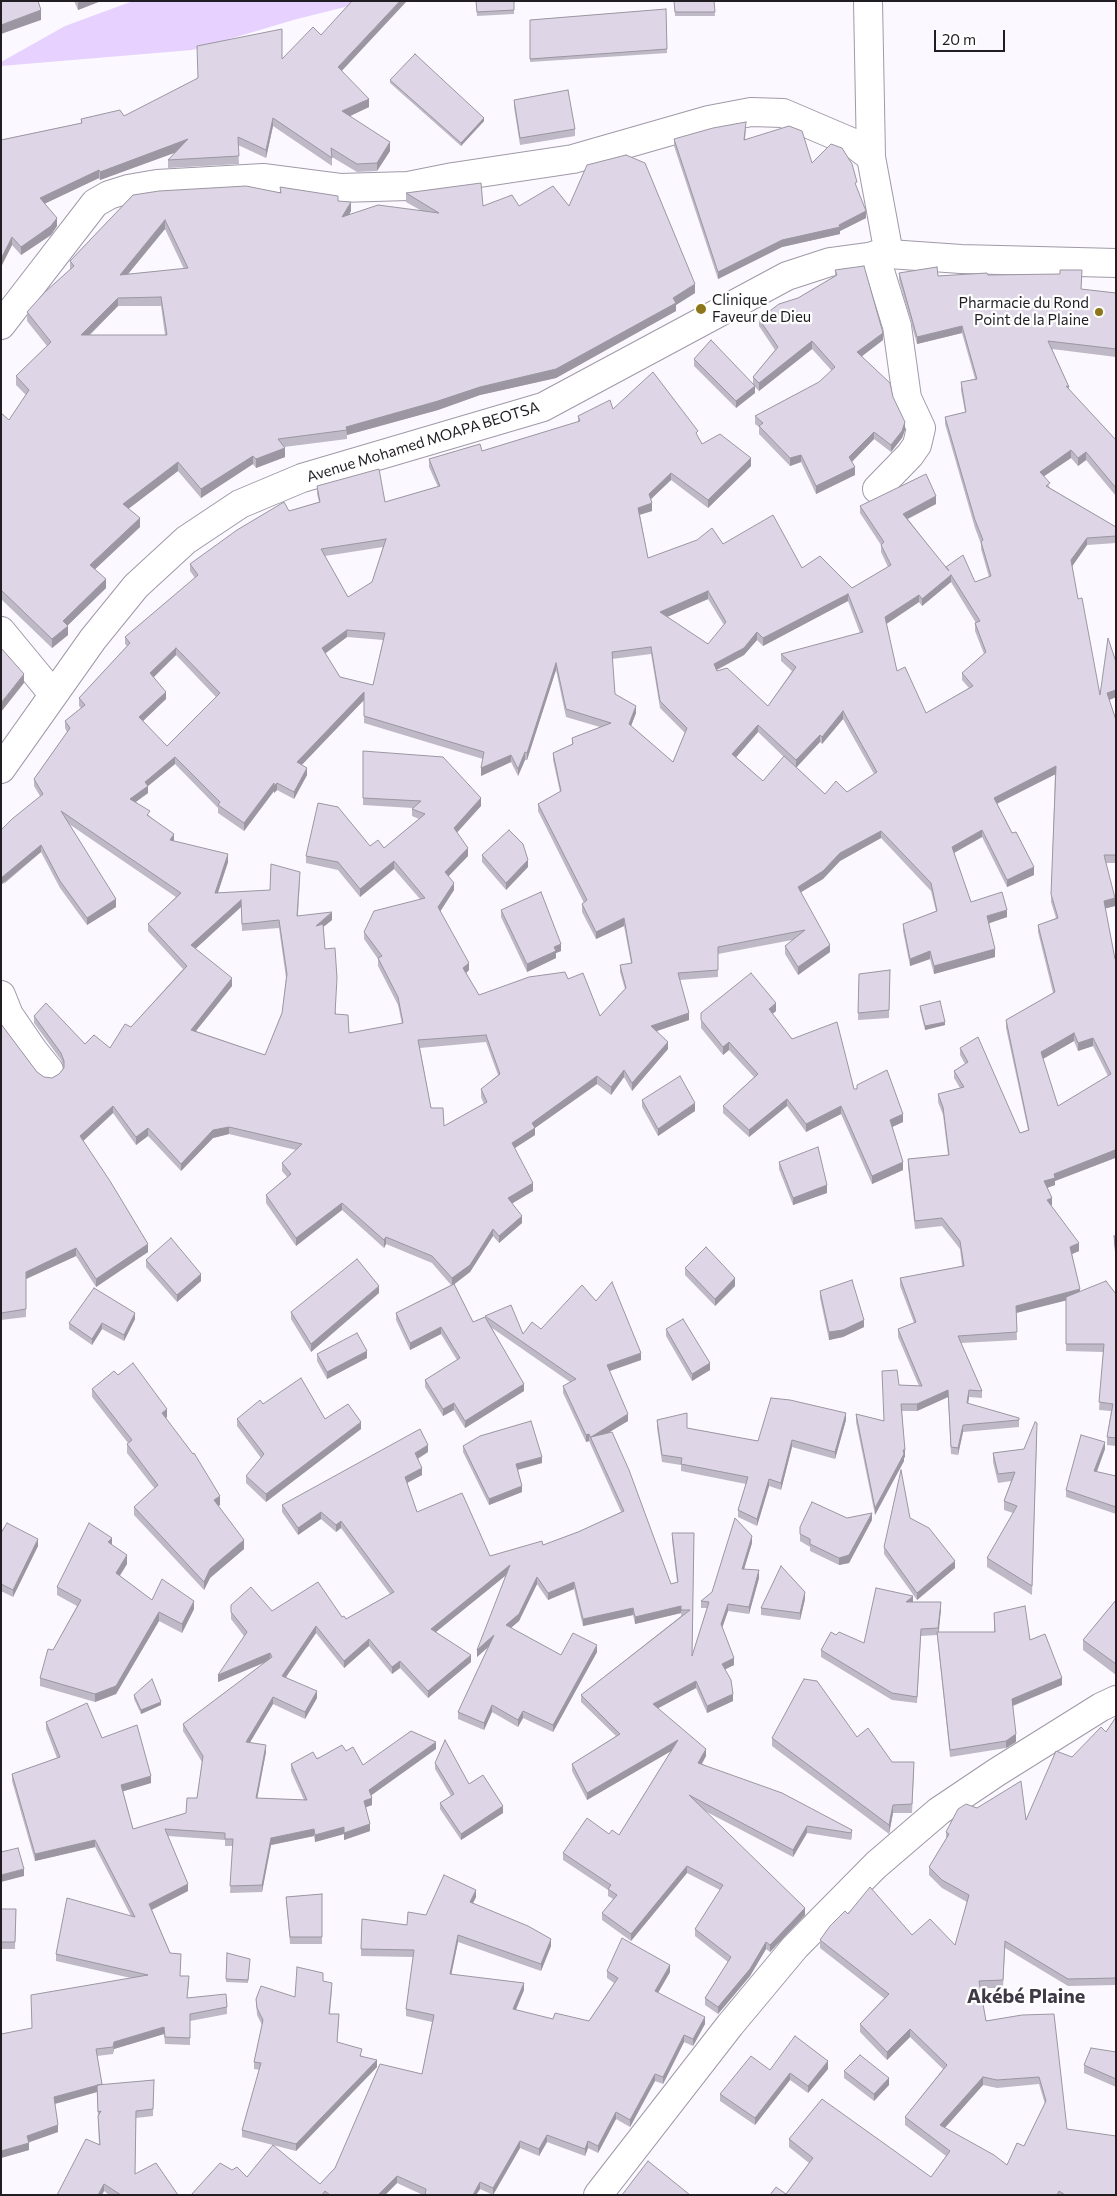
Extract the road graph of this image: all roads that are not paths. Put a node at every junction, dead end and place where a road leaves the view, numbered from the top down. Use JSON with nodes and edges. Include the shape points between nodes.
{"nodes":[{"id":1,"x":868,"y":1,"type":"edge"},
{"id":2,"x":871,"y":156,"type":"junction"},
{"id":3,"x":882,"y":254,"type":"junction"},
{"id":4,"x":1116,"y":263,"type":"edge"},
{"id":5,"x":1,"y":325,"type":"edge"},
{"id":6,"x":877,"y":489,"type":"dead end"},
{"id":7,"x":1,"y":630,"type":"edge"},
{"id":8,"x":53,"y":694,"type":"junction"},
{"id":9,"x":1,"y":769,"type":"edge"},
{"id":10,"x":1,"y":995,"type":"edge"},
{"id":11,"x":50,"y":1070,"type":"dead end"},
{"id":12,"x":1116,"y":1700,"type":"edge"},
{"id":13,"x":598,"y":2195,"type":"edge"}],
"edges":[{"from":1,"to":2,"type":"street"},
{"from":2,"to":3,"type":"street"},
{"from":2,"to":5,"type":"street","via":[[851,142],[783,113],[751,112],[709,120],[573,159],[408,186],[340,188],[263,178],[157,184],[128,189],[95,203]]},
{"from":3,"to":4,"type":"street","name":"Avenue Mohamed MOAPA BEOTSA"},
{"from":3,"to":6,"type":"street","via":[[897,326],[903,382],[921,428],[910,456]]},
{"from":3,"to":8,"type":"street","name":"Avenue Mohamed MOAPA BEOTSA","via":[[830,262],[787,276],[543,407],[302,478],[240,504],[186,540],[136,586]]},
{"from":7,"to":8,"type":"street"},
{"from":8,"to":9,"type":"street","name":"Avenue Mohamed MOAPA BEOTSA"},
{"from":10,"to":11,"type":"street","via":[[9,1015]]},
{"from":12,"to":13,"type":"street","via":[[972,1788],[939,1811],[876,1865],[795,1947]]}]}
